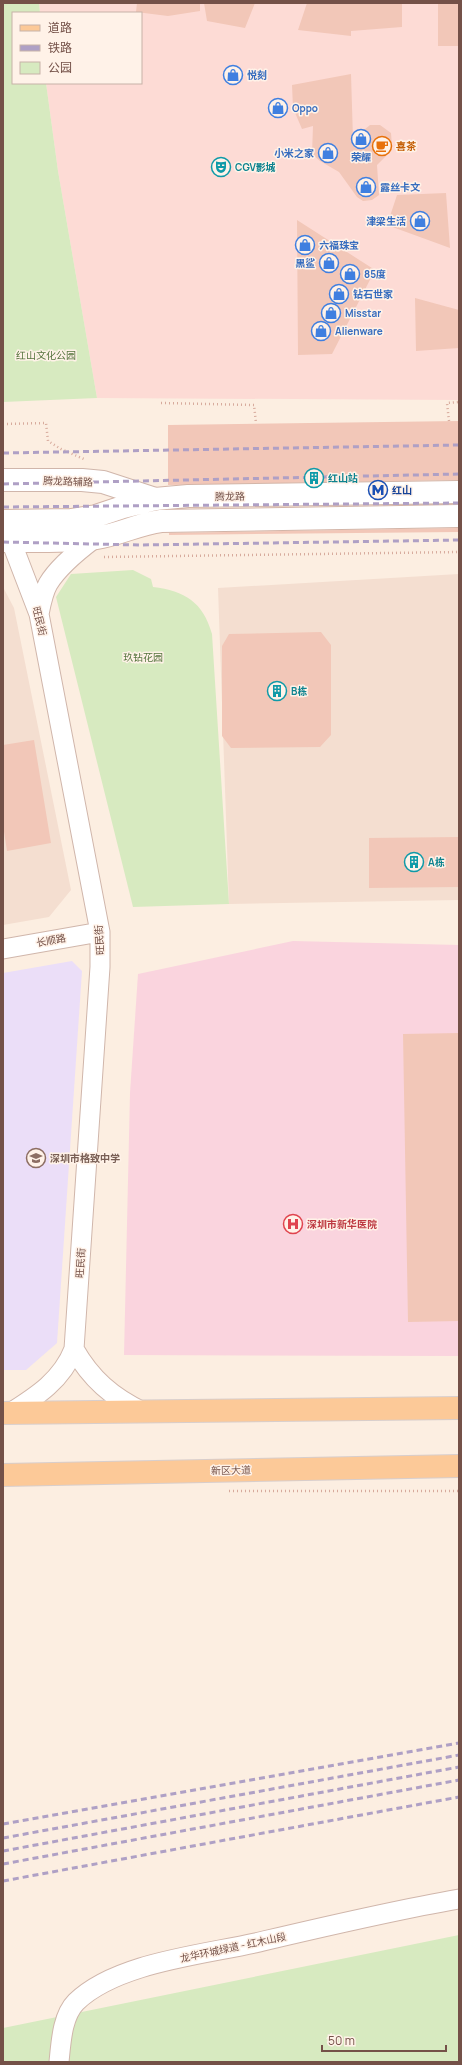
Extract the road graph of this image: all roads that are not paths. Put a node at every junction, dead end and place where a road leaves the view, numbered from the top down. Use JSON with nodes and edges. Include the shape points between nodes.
{"nodes":[{"id":1,"x":3,"y":480,"type":"edge"},
{"id":2,"x":459,"y":492,"type":"edge"},
{"id":3,"x":155,"y":499,"type":"junction"},
{"id":4,"x":459,"y":516,"type":"edge"},
{"id":5,"x":3,"y":521,"type":"edge"},
{"id":6,"x":7,"y":541,"type":"edge"},
{"id":7,"x":97,"y":548,"type":"junction"},
{"id":8,"x":39,"y":614,"type":"junction"},
{"id":9,"x":100,"y":932,"type":"junction"},
{"id":10,"x":3,"y":949,"type":"edge"},
{"id":11,"x":74,"y":1349,"type":"junction"},
{"id":12,"x":459,"y":1408,"type":"edge"},
{"id":13,"x":143,"y":1412,"type":"junction"},
{"id":14,"x":6,"y":1413,"type":"edge"},
{"id":15,"x":459,"y":1466,"type":"edge"},
{"id":16,"x":3,"y":1475,"type":"edge"},
{"id":17,"x":459,"y":1899,"type":"edge"},
{"id":18,"x":59,"y":2062,"type":"edge"}],
"edges":[{"from":1,"to":3,"type":"main road","name":"腾龙路辅路","via":[[96,481]]},
{"from":2,"to":3,"type":"main road","name":"腾龙路","via":[[188,496]]},
{"from":3,"to":5,"type":"main road","name":"腾龙路","via":[[96,516],[71,520]]},
{"from":4,"to":7,"type":"main road","via":[[161,521],[144,523],[112,535]]},
{"from":6,"to":7,"type":"main road"},
{"from":6,"to":8,"type":"street","name":"旺民街"},
{"from":7,"to":8,"type":"street","via":[[78,552],[48,584]]},
{"from":8,"to":9,"type":"street","name":"旺民街"},
{"from":9,"to":10,"type":"street","name":"长顺路"},
{"from":9,"to":11,"type":"street","name":"旺民街","via":[[100,967]]},
{"from":11,"to":13,"type":"street","via":[[95,1380],[124,1403]]},
{"from":11,"to":14,"type":"street","via":[[65,1369],[56,1380],[31,1400]]},
{"from":12,"to":13,"type":"main road"},
{"from":13,"to":14,"type":"main road"},
{"from":15,"to":16,"type":"main road","name":"新区大道"},
{"from":17,"to":18,"type":"street","name":"龙华环城绿道 - 红木山段","via":[[398,1910],[167,1962],[103,1982],[89,1990],[72,2008],[63,2030]]}]}
